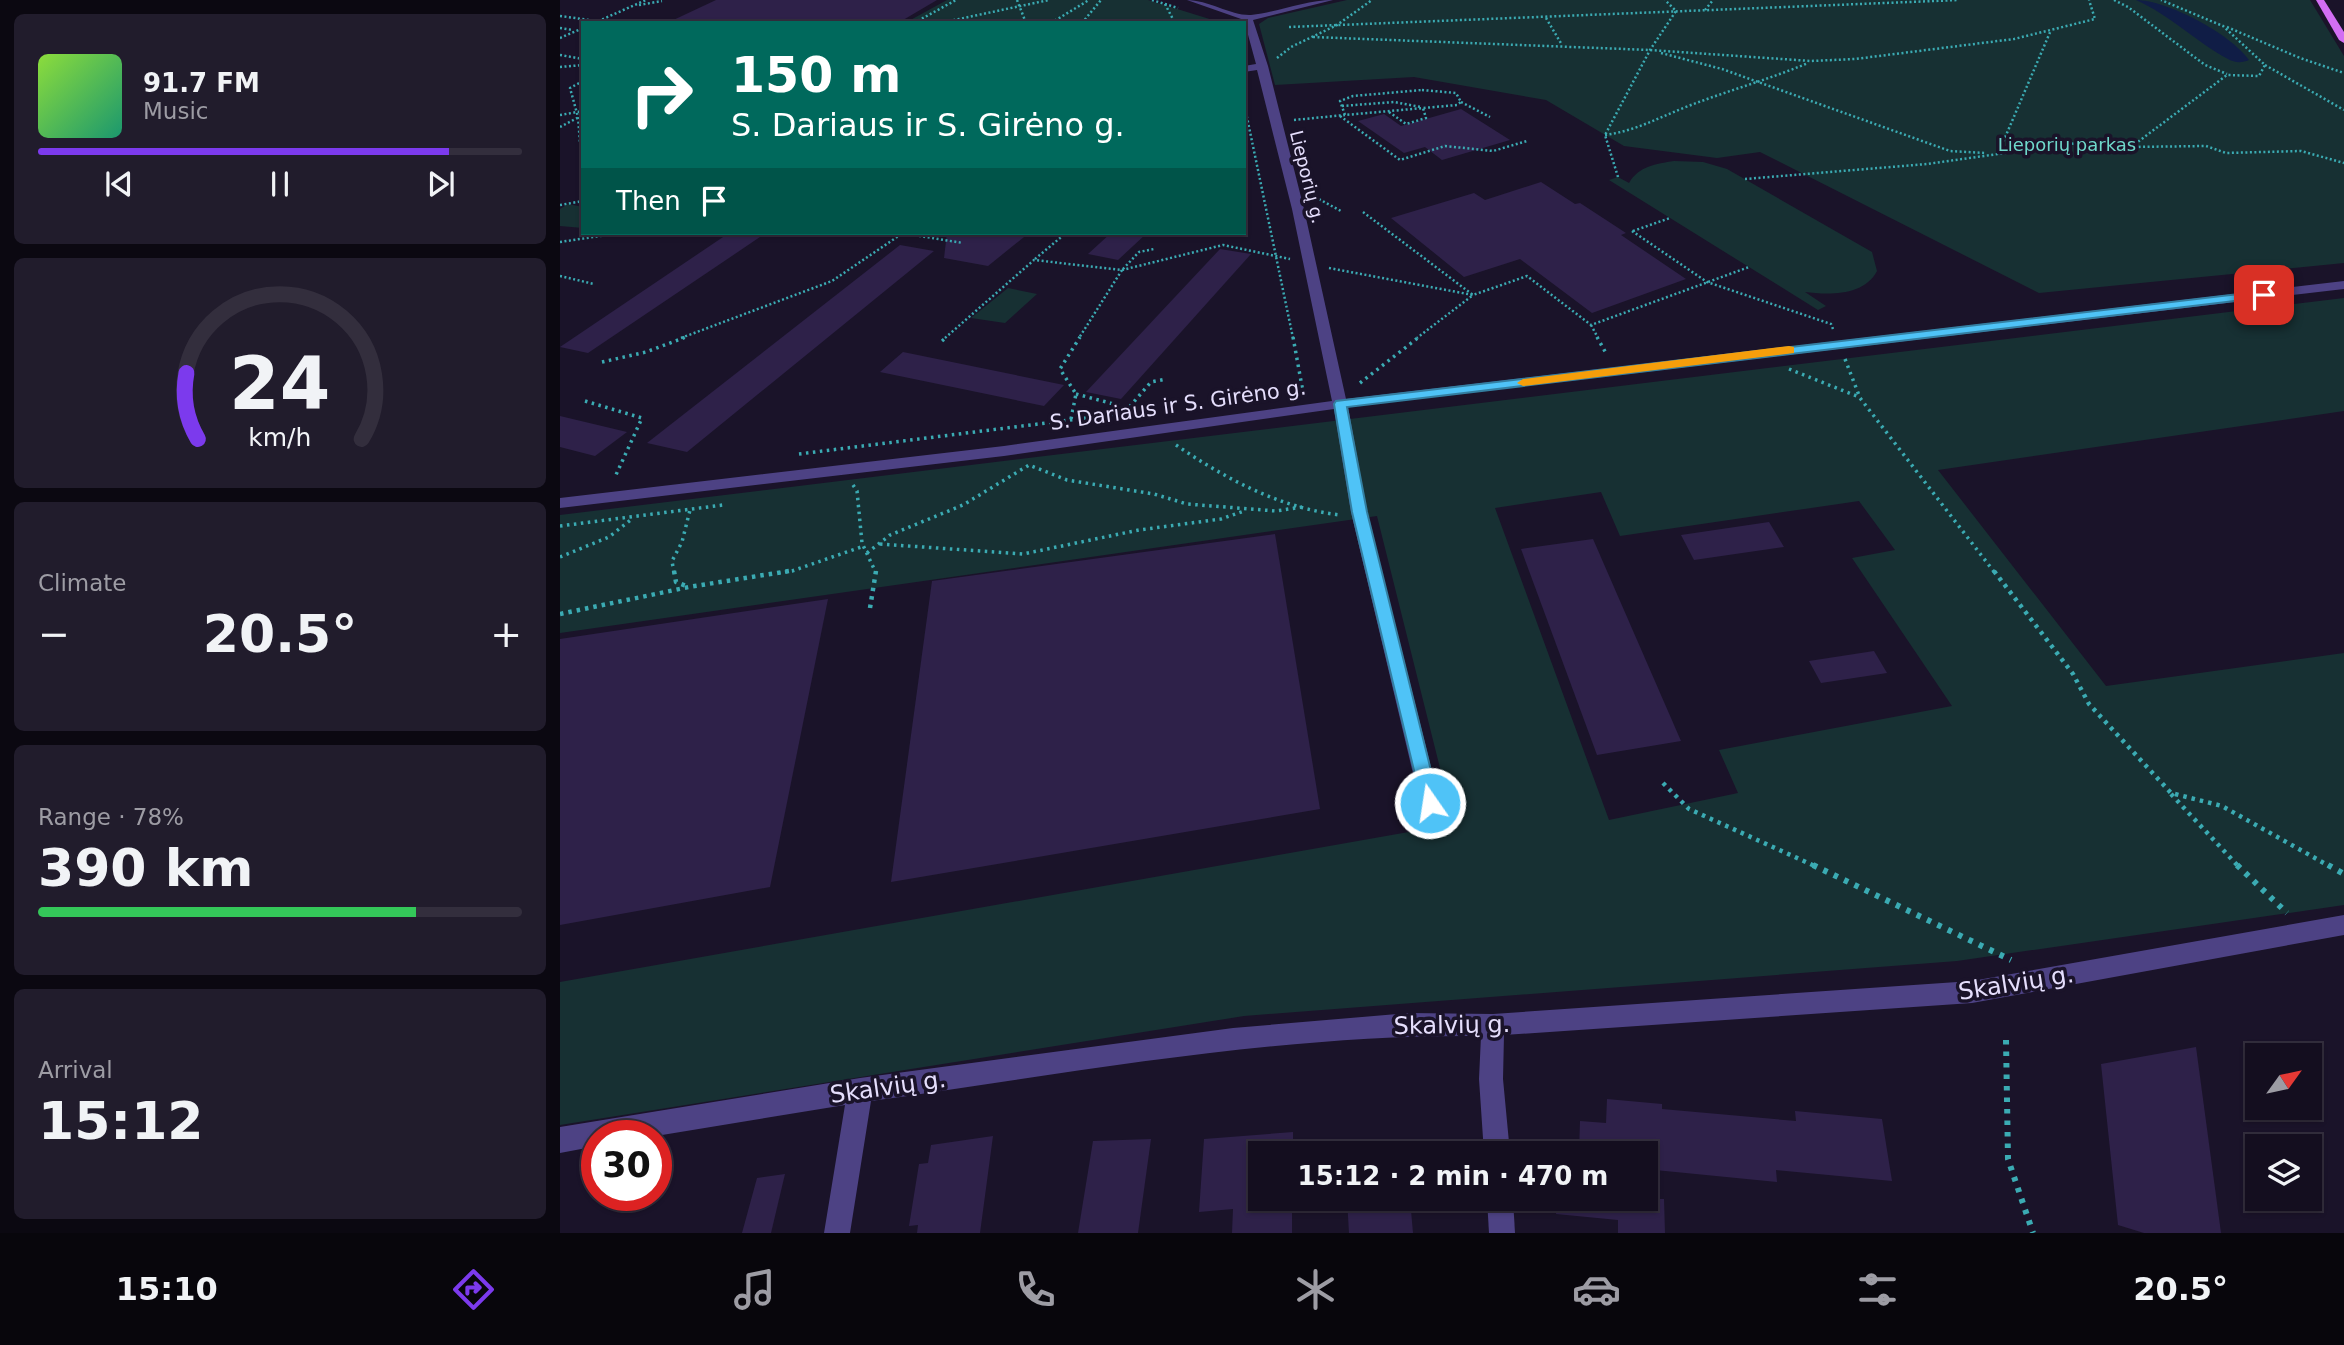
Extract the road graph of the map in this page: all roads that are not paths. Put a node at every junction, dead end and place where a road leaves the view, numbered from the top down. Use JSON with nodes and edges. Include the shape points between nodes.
{"nodes":[{"id":1,"x":1191,"y":0,"type":"edge"},
{"id":2,"x":1329,"y":0,"type":"edge"},
{"id":3,"x":2320,"y":0,"type":"edge"},
{"id":4,"x":1250,"y":22,"type":"junction"},
{"id":5,"x":2344,"y":40,"type":"edge"},
{"id":6,"x":1263,"y":66,"type":"junction"},
{"id":7,"x":1246,"y":69,"type":"edge"},
{"id":8,"x":2344,"y":285,"type":"edge"},
{"id":9,"x":1340,"y":404,"type":"junction"},
{"id":10,"x":560,"y":503,"type":"edge"},
{"id":11,"x":1430,"y":803,"type":"dead end"},
{"id":12,"x":2344,"y":925,"type":"edge"},
{"id":13,"x":1493,"y":1025,"type":"junction"},
{"id":14,"x":860,"y":1090,"type":"junction"},
{"id":15,"x":560,"y":1140,"type":"edge"},
{"id":16,"x":1496,"y":1141,"type":"edge"},
{"id":17,"x":1501,"y":1211,"type":"edge"},
{"id":18,"x":837,"y":1233,"type":"edge"},
{"id":19,"x":1502,"y":1233,"type":"edge"}],
"edges":[{"from":1,"to":4,"type":"street"},
{"from":2,"to":4,"type":"street"},
{"from":3,"to":5,"type":"main road"},
{"from":4,"to":6,"type":"street","name":"Lieporių g."},
{"from":6,"to":7,"type":"street"},
{"from":6,"to":9,"type":"street","name":"Lieporių g."},
{"from":8,"to":9,"type":"street","name":"S. Dariaus ir S. Girėno g."},
{"from":9,"to":10,"type":"street","name":"S. Dariaus ir S. Girėno g.","via":[[845,471]]},
{"from":9,"to":11,"type":"street","name":"Lieporių g.","via":[[1359,512]]},
{"from":12,"to":13,"type":"street","name":"Skalvių g.","via":[[1972,992]]},
{"from":13,"to":14,"type":"street","name":"Skalvių g.","via":[[1409,1024],[1233,1039]]},
{"from":13,"to":16,"type":"street"},
{"from":14,"to":15,"type":"street","name":"Skalvių g."},
{"from":14,"to":18,"type":"street"},
{"from":17,"to":19,"type":"street"}]}
